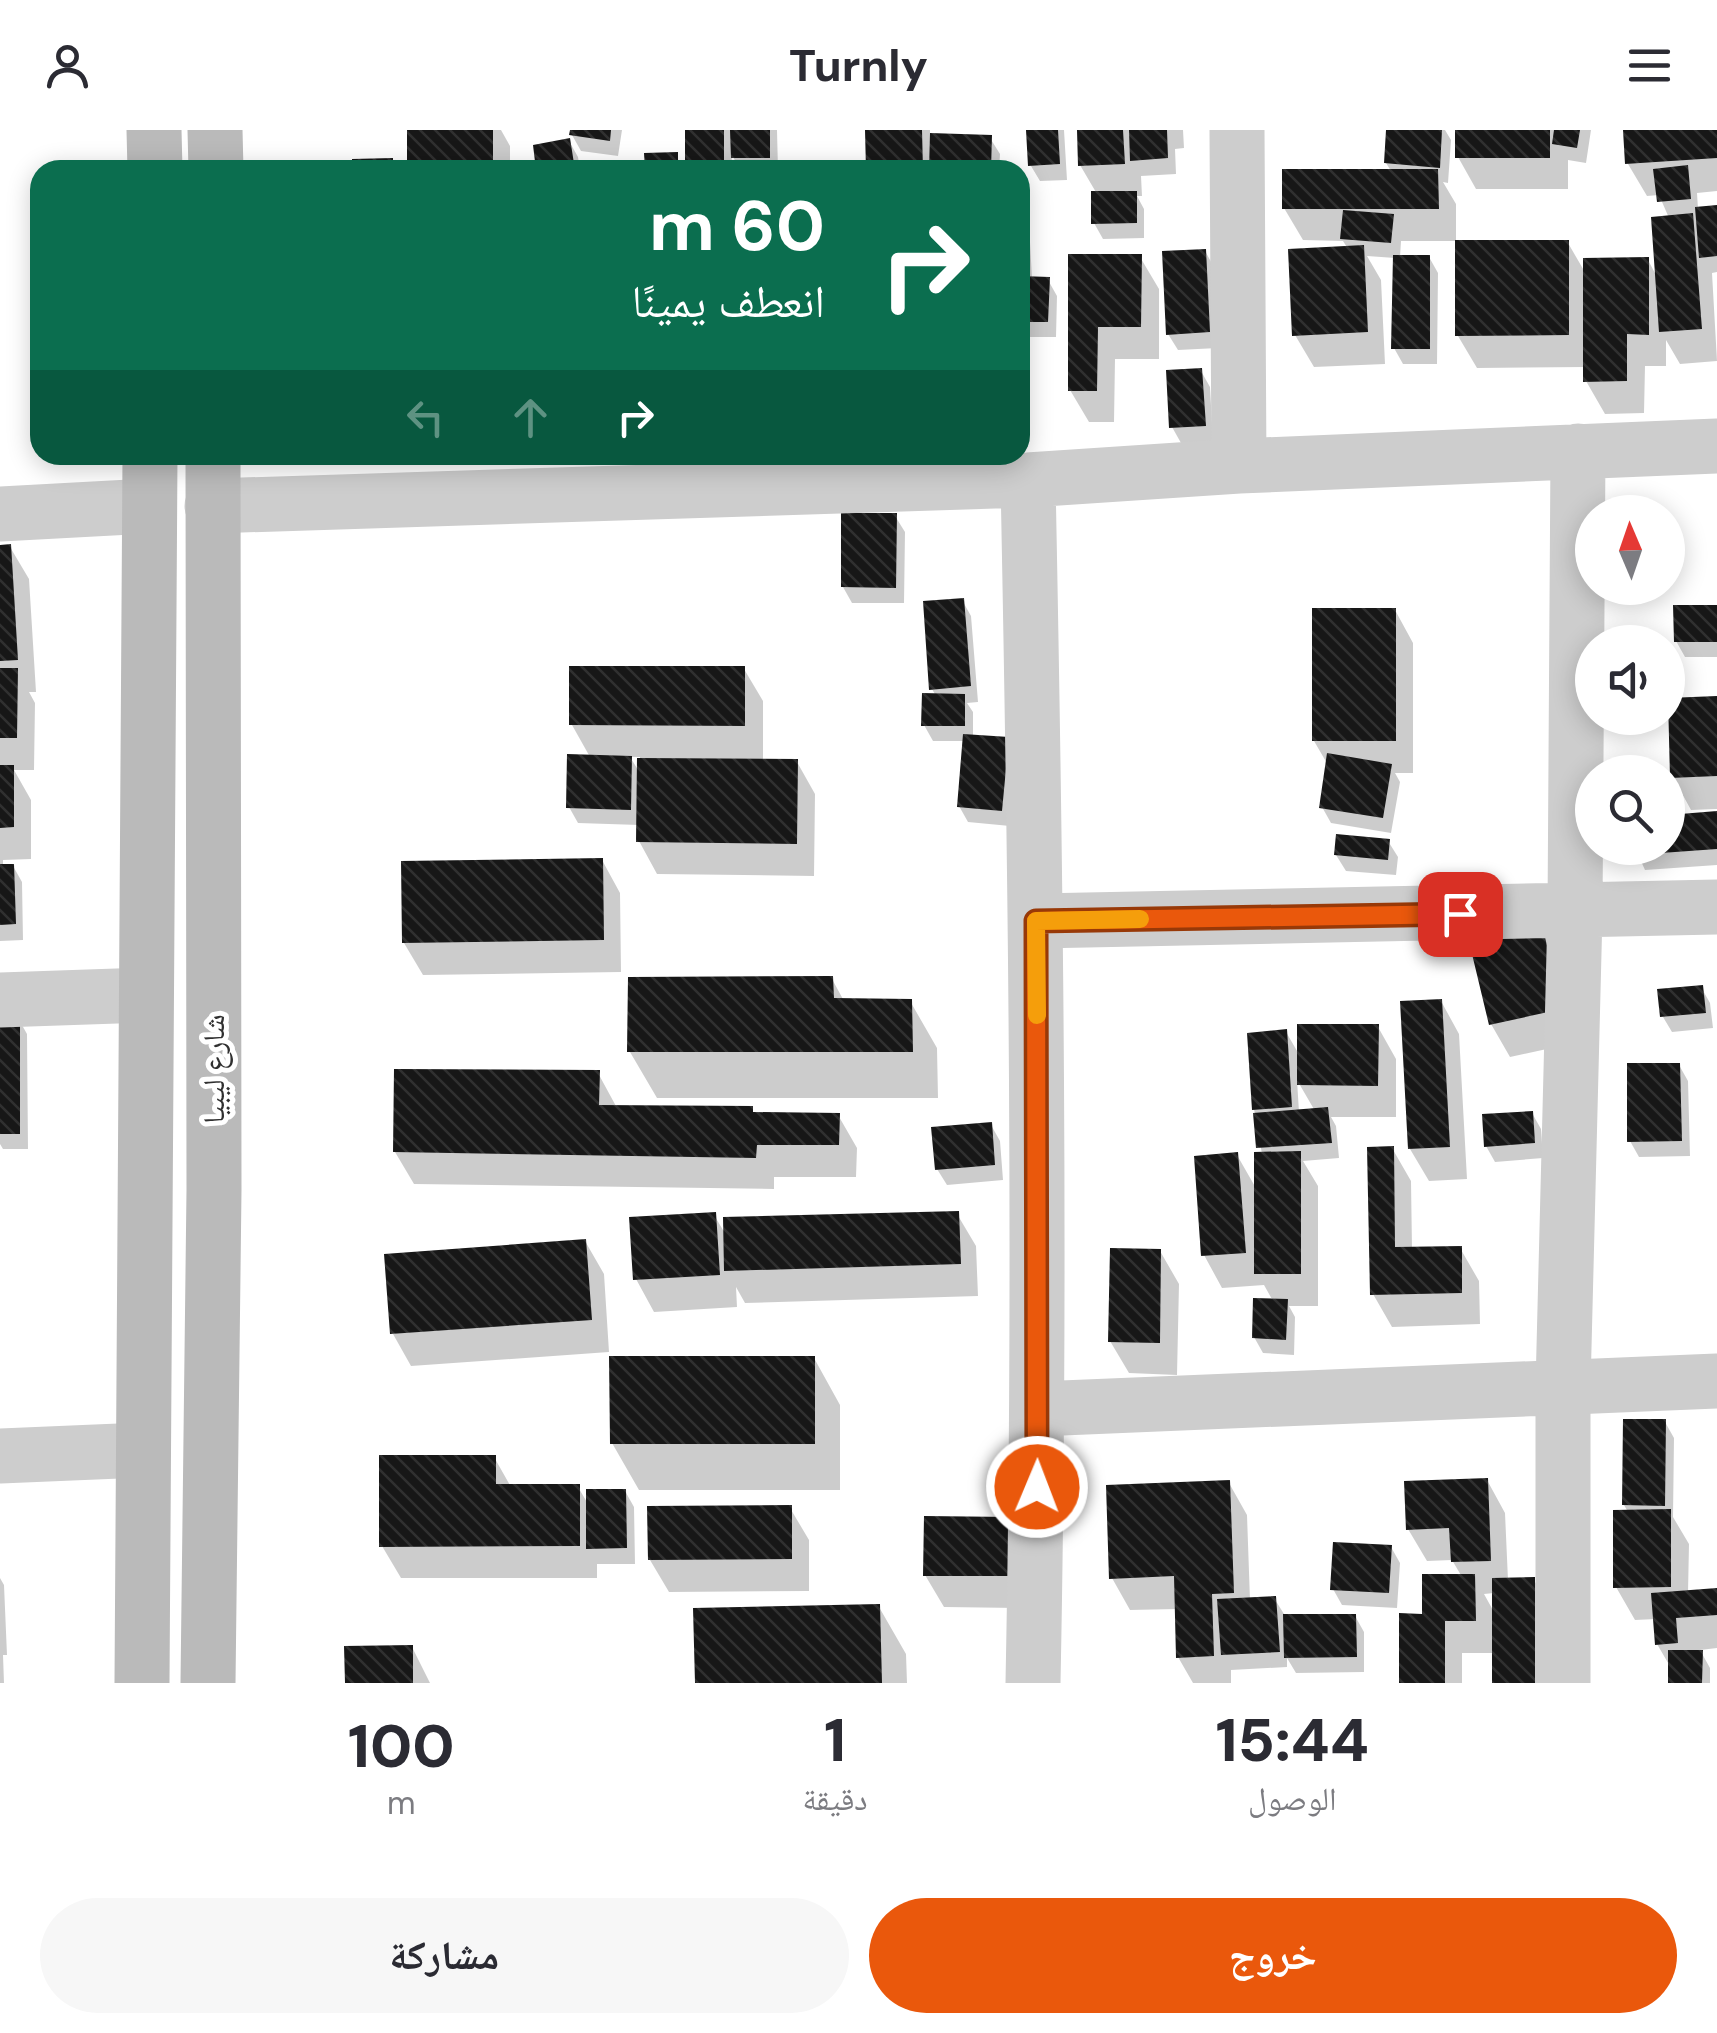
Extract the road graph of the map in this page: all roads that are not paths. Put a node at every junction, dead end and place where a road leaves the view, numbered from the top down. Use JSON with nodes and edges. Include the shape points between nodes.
{"nodes":[{"id":1,"x":154,"y":130,"type":"edge"},
{"id":2,"x":215,"y":130,"type":"edge"},
{"id":3,"x":1238,"y":130,"type":"edge"},
{"id":4,"x":154,"y":160,"type":"edge"},
{"id":5,"x":216,"y":160,"type":"edge"},
{"id":6,"x":1717,"y":446,"type":"edge"},
{"id":7,"x":1578,"y":451,"type":"junction"},
{"id":8,"x":1239,"y":466,"type":"junction"},
{"id":9,"x":213,"y":480,"type":"edge"},
{"id":10,"x":1028,"y":480,"type":"junction"},
{"id":11,"x":149,"y":481,"type":"edge"},
{"id":12,"x":0,"y":514,"type":"edge"},
{"id":13,"x":1717,"y":908,"type":"edge"},
{"id":14,"x":1575,"y":913,"type":"junction"},
{"id":15,"x":1036,"y":921,"type":"junction"},
{"id":16,"x":146,"y":995,"type":"junction"},
{"id":17,"x":0,"y":1000,"type":"edge"},
{"id":18,"x":213,"y":1364,"type":"junction"},
{"id":19,"x":146,"y":1368,"type":"junction"},
{"id":20,"x":1717,"y":1381,"type":"edge"},
{"id":21,"x":1563,"y":1387,"type":"junction"},
{"id":22,"x":1038,"y":1409,"type":"junction"},
{"id":23,"x":143,"y":1450,"type":"junction"},
{"id":24,"x":0,"y":1456,"type":"edge"},
{"id":25,"x":142,"y":1683,"type":"edge"},
{"id":26,"x":208,"y":1683,"type":"edge"},
{"id":27,"x":1034,"y":1683,"type":"edge"},
{"id":28,"x":1563,"y":1683,"type":"edge"}],
"edges":[{"from":1,"to":4,"type":"main road"},
{"from":2,"to":5,"type":"main road"},
{"from":3,"to":8,"type":"street"},
{"from":6,"to":7,"type":"street"},
{"from":7,"to":8,"type":"street"},
{"from":7,"to":14,"type":"street"},
{"from":8,"to":10,"type":"street"},
{"from":9,"to":10,"type":"street"},
{"from":9,"to":18,"type":"main road","name":"شارع ليبيا"},
{"from":10,"to":15,"type":"street"},
{"from":11,"to":12,"type":"street"},
{"from":11,"to":16,"type":"main road"},
{"from":13,"to":14,"type":"street"},
{"from":14,"to":15,"type":"street"},
{"from":14,"to":21,"type":"street"},
{"from":15,"to":22,"type":"street"},
{"from":16,"to":17,"type":"street"},
{"from":16,"to":19,"type":"main road"},
{"from":18,"to":19,"type":"main road"},
{"from":18,"to":26,"type":"main road","name":"شارع ليبيا"},
{"from":19,"to":23,"type":"main road"},
{"from":20,"to":21,"type":"street"},
{"from":21,"to":22,"type":"street"},
{"from":21,"to":28,"type":"street"},
{"from":22,"to":27,"type":"street"},
{"from":23,"to":24,"type":"street"},
{"from":23,"to":25,"type":"main road"}]}
